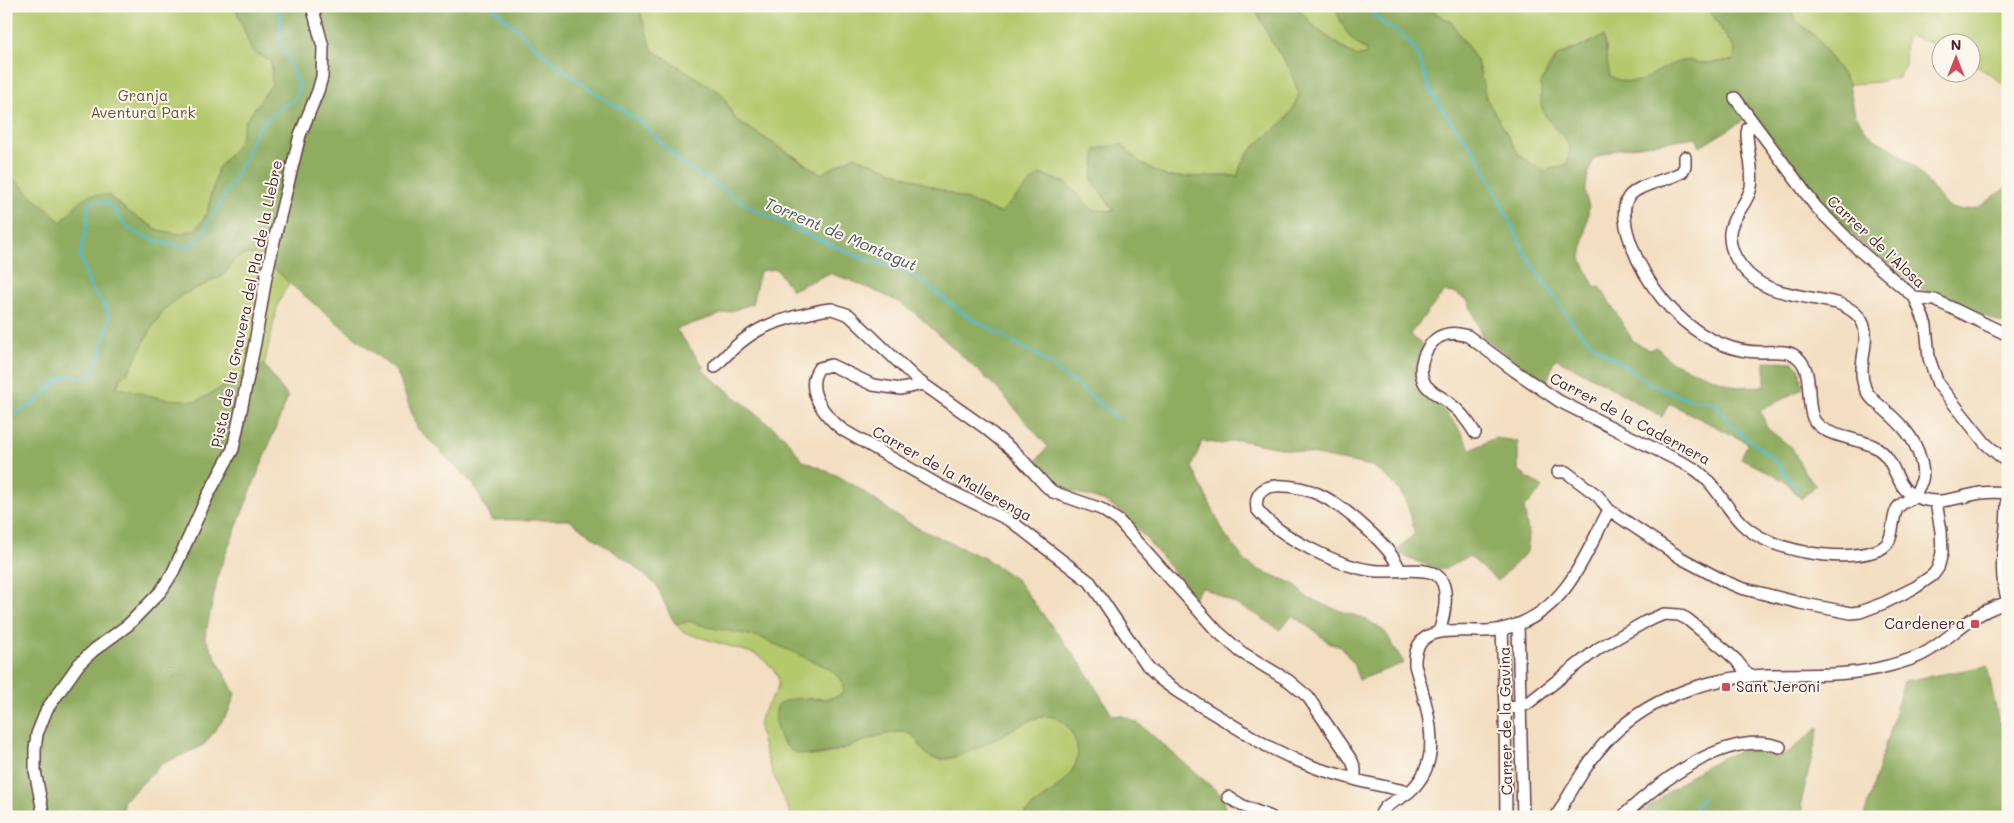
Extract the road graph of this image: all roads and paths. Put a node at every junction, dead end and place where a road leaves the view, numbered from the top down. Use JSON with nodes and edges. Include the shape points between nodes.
{"nodes":[{"id":1,"x":312,"y":6,"type":"edge"},
{"id":2,"x":1735,"y":98,"type":"dead end"},
{"id":3,"x":1753,"y":123,"type":"junction"},
{"id":4,"x":1685,"y":157,"type":"dead end"},
{"id":5,"x":1915,"y":298,"type":"junction"},
{"id":6,"x":2008,"y":335,"type":"edge"},
{"id":7,"x":715,"y":367,"type":"dead end"},
{"id":8,"x":922,"y":384,"type":"junction"},
{"id":9,"x":1475,"y":433,"type":"dead end"},
{"id":10,"x":2008,"y":463,"type":"edge"},
{"id":11,"x":1558,"y":472,"type":"dead end"},
{"id":12,"x":2008,"y":484,"type":"edge"},
{"id":13,"x":2008,"y":493,"type":"edge"},
{"id":14,"x":1913,"y":497,"type":"junction"},
{"id":15,"x":1936,"y":502,"type":"junction"},
{"id":16,"x":1609,"y":510,"type":"junction"},
{"id":17,"x":1400,"y":571,"type":"junction"},
{"id":18,"x":2008,"y":602,"type":"edge"},
{"id":19,"x":1518,"y":624,"type":"junction"},
{"id":20,"x":1502,"y":629,"type":"junction"},
{"id":21,"x":1439,"y":632,"type":"junction"},
{"id":22,"x":1749,"y":676,"type":"junction"},
{"id":23,"x":1520,"y":707,"type":"junction"},
{"id":24,"x":1505,"y":708,"type":"junction"},
{"id":25,"x":1780,"y":746,"type":"dead end"},
{"id":26,"x":1355,"y":779,"type":"junction"},
{"id":27,"x":1409,"y":792,"type":"junction"},
{"id":28,"x":1228,"y":797,"type":"dead end"},
{"id":29,"x":44,"y":817,"type":"edge"},
{"id":30,"x":1271,"y":817,"type":"edge"},
{"id":31,"x":1380,"y":817,"type":"edge"},
{"id":32,"x":1506,"y":817,"type":"edge"},
{"id":33,"x":1523,"y":817,"type":"edge"},
{"id":34,"x":1556,"y":817,"type":"edge"},
{"id":35,"x":1622,"y":817,"type":"edge"}],
"edges":[{"from":1,"to":29,"type":"street","name":"Pista de la Gravera del Pla de la Llebre","via":[[323,47],[322,77],[300,135],[274,241],[233,449],[161,591],[128,625],[79,664],[47,709],[35,749],[35,771]]},
{"from":2,"to":3,"type":"street","name":"Carrer de l'Alosa"},
{"from":3,"to":5,"type":"street","name":"Carrer de l'Alosa","via":[[1816,207]]},
{"from":3,"to":14,"type":"street","via":[[1747,133],[1751,187],[1731,228],[1734,256],[1743,268],[1768,287],[1838,303],[1855,313],[1866,335],[1865,387],[1875,402],[1908,434],[1918,450],[1923,474]]},
{"from":4,"to":14,"type":"street","via":[[1682,172],[1637,190],[1625,205],[1630,240],[1653,286],[1687,324],[1713,341],[1746,351],[1788,352],[1799,359],[1806,371],[1810,407],[1817,424],[1830,432],[1869,443],[1885,454],[1901,486]]},
{"from":5,"to":6,"type":"street","via":[[1935,300]]},
{"from":5,"to":10,"type":"street","name":"Carrer de l'Alosa","via":[[1926,326],[1929,358],[1938,384],[1985,442]]},
{"from":7,"to":8,"type":"street","via":[[736,345],[768,324],[832,309],[853,319]]},
{"from":8,"to":26,"type":"street","via":[[1010,448],[1053,492],[1101,509],[1119,521],[1217,631],[1241,652],[1308,697],[1352,761]]},
{"from":8,"to":26,"type":"street","name":"Carrer de la Mallerenga","via":[[900,389],[880,387],[831,365],[820,368],[814,381],[818,402],[831,422],[942,487],[1011,521],[1090,582],[1130,642],[1160,679],[1267,746],[1319,770]]},
{"from":9,"to":14,"type":"street","name":"Carrer de la Cadernera","via":[[1459,411],[1430,389],[1423,378],[1425,354],[1433,342],[1444,335],[1468,336],[1559,400],[1693,468],[1709,480],[1743,525],[1772,542],[1812,553],[1853,556],[1878,551],[1889,542],[1895,512]]},
{"from":11,"to":16,"type":"street","via":[[1572,476],[1598,496]]},
{"from":12,"to":13,"type":"street"},
{"from":13,"to":15,"type":"street","via":[[1982,493]]},
{"from":13,"to":18,"type":"street","via":[[2001,561]]},
{"from":14,"to":15,"type":"street"},
{"from":15,"to":16,"type":"street","via":[[1942,553],[1933,575],[1884,603],[1851,613],[1741,588],[1724,581]]},
{"from":16,"to":19,"type":"street","via":[[1574,578],[1562,594],[1545,609]]},
{"from":17,"to":17,"type":"street","via":[[1358,568],[1314,550],[1262,515],[1256,504],[1258,494],[1262,489],[1277,486],[1291,486],[1318,494],[1352,516],[1392,556]]},
{"from":17,"to":21,"type":"street","via":[[1428,572],[1441,580],[1445,595]]},
{"from":18,"to":22,"type":"street","via":[[1979,615],[1920,656],[1899,663],[1836,675]]},
{"from":19,"to":20,"type":"street"},
{"from":19,"to":23,"type":"street","name":"Carrer de la Gavina"},
{"from":20,"to":21,"type":"street"},
{"from":20,"to":24,"type":"street","name":"Carrer de la Gavina"},
{"from":21,"to":27,"type":"street","via":[[1419,644],[1415,656],[1432,739],[1429,762]]},
{"from":22,"to":23,"type":"street","via":[[1724,649],[1687,619],[1664,614],[1599,648],[1542,694]]},
{"from":22,"to":34,"type":"street","via":[[1694,687],[1646,710],[1605,743]]},
{"from":23,"to":24,"type":"street"},
{"from":23,"to":33,"type":"street","name":"Carrer de la Gavina"},
{"from":24,"to":32,"type":"street","name":"Carrer de la Gavina"},
{"from":25,"to":35,"type":"street","via":[[1757,743],[1717,752],[1685,768]]},
{"from":26,"to":27,"type":"street","name":"Carrer de la Mallerenga"},
{"from":27,"to":31,"type":"street","via":[[1385,807]]},
{"from":28,"to":30,"type":"street"}]}
